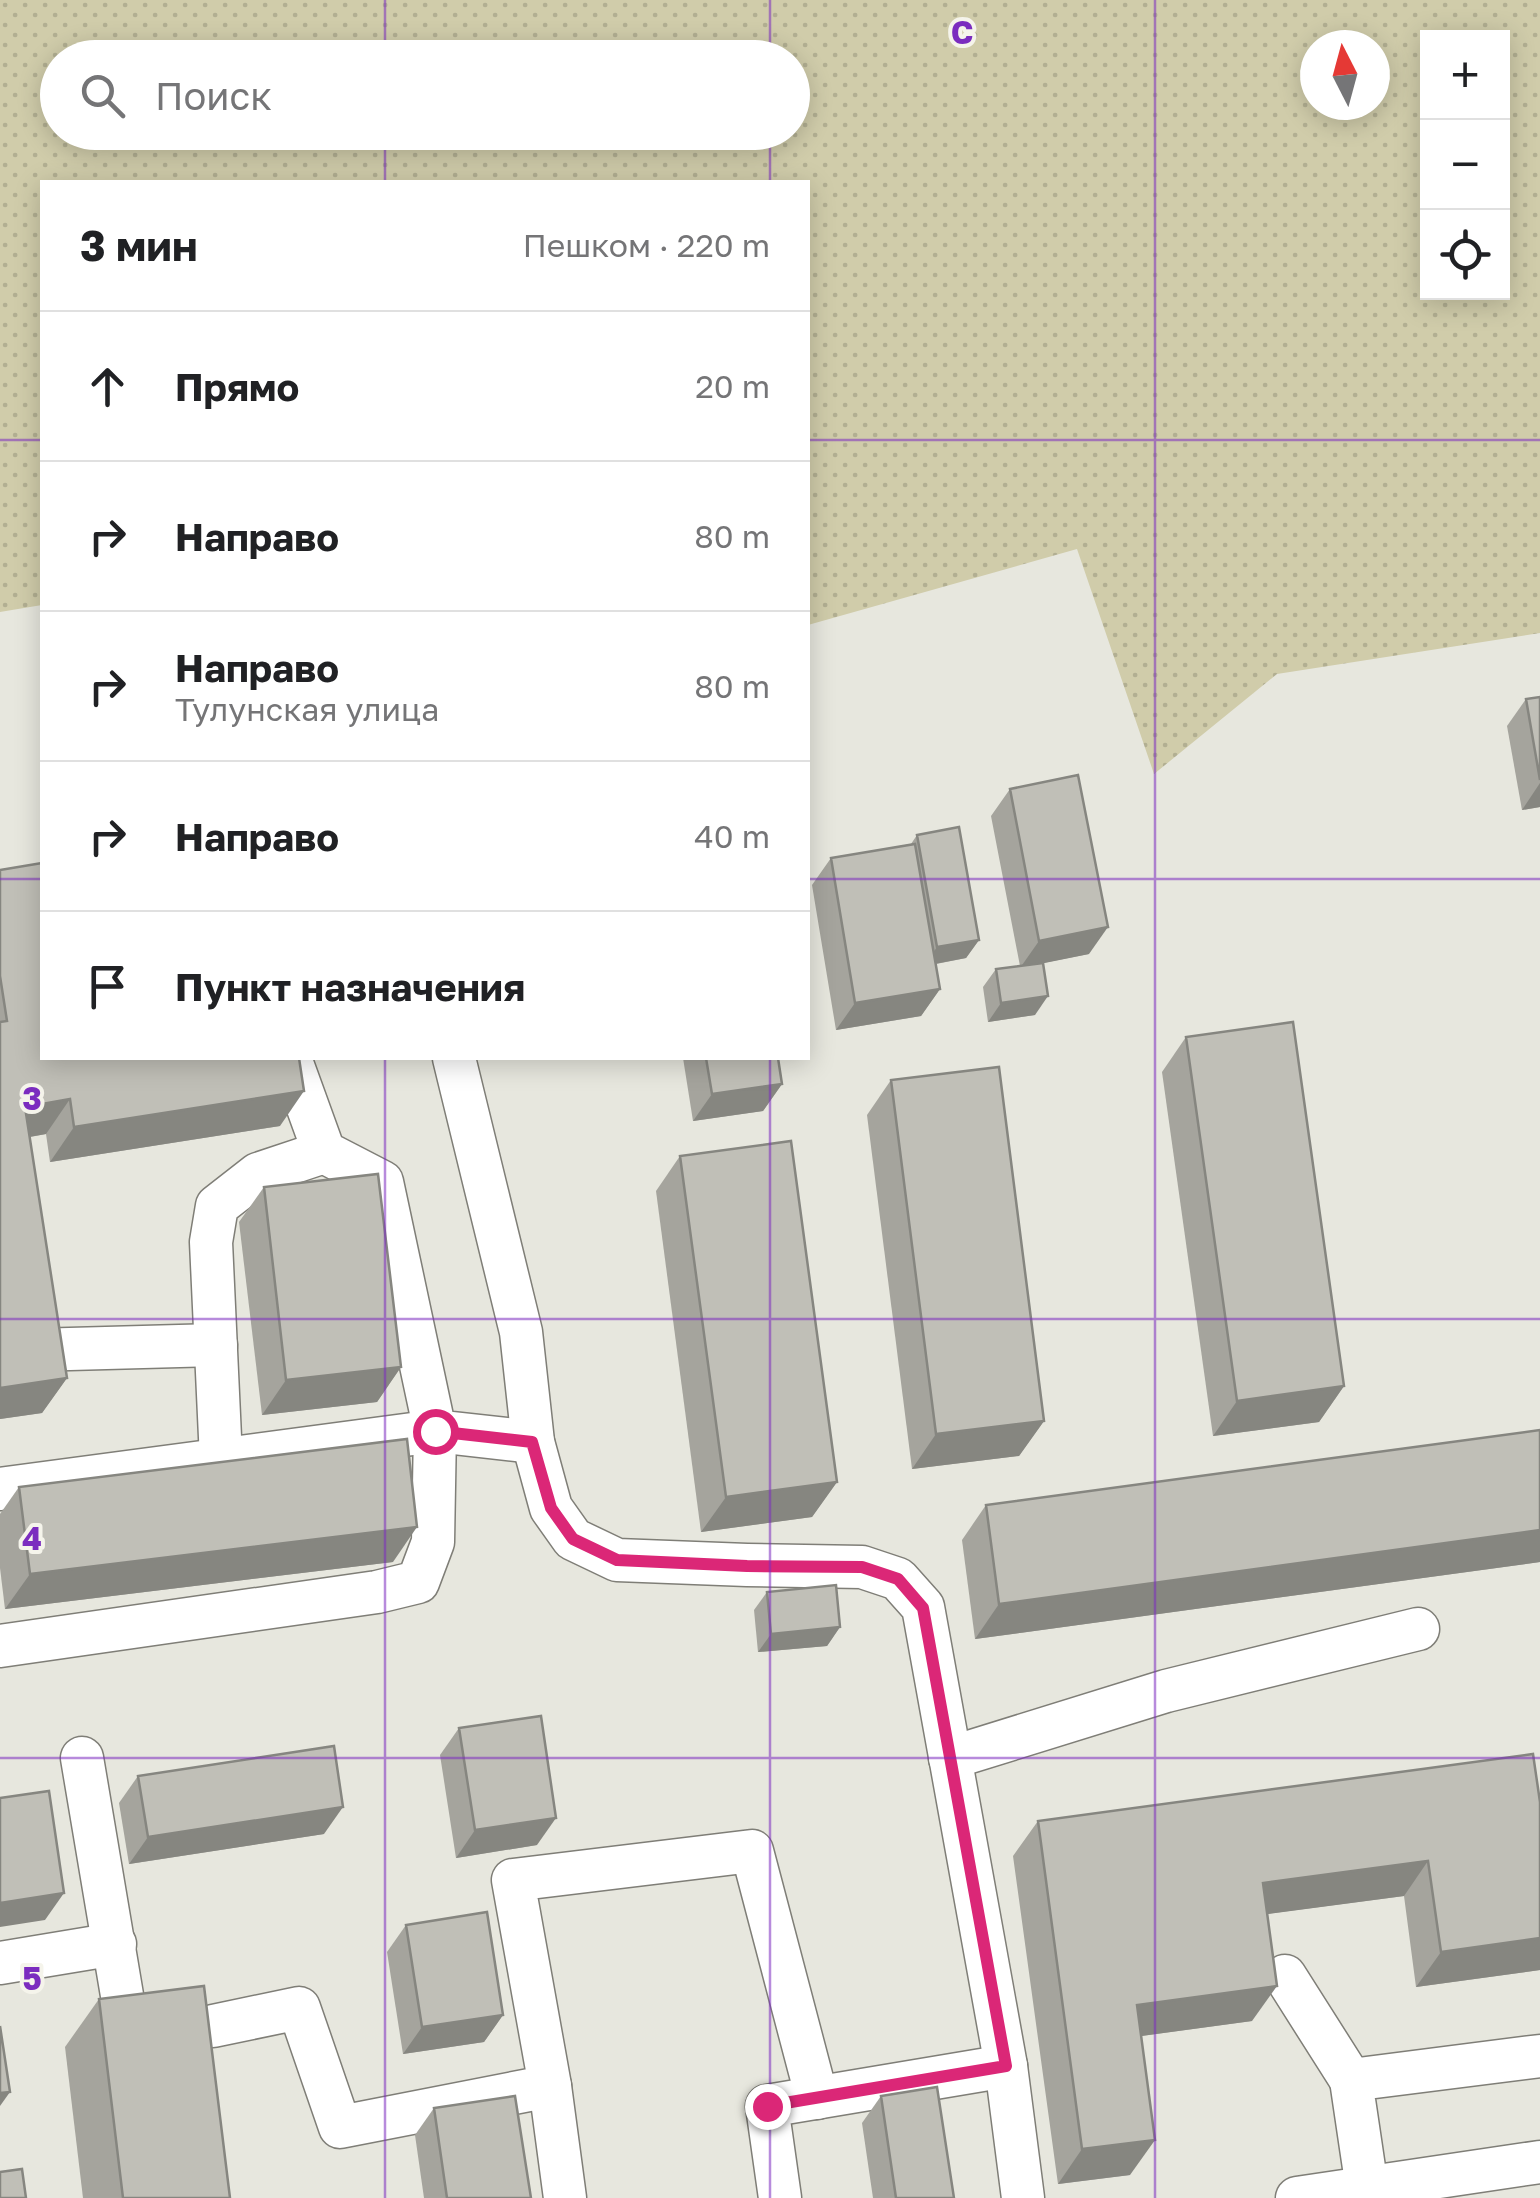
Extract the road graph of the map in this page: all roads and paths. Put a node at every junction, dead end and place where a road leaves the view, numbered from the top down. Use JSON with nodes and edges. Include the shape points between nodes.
{"nodes":[{"id":1,"x":291,"y":1060,"type":"edge"},
{"id":2,"x":454,"y":1060,"type":"edge"},
{"id":3,"x":324,"y":1152,"type":"junction"},
{"id":4,"x":216,"y":1345,"type":"junction"},
{"id":5,"x":33,"y":1350,"type":"edge"},
{"id":6,"x":435,"y":1431,"type":"junction"},
{"id":7,"x":532,"y":1442,"type":"junction"},
{"id":8,"x":221,"y":1460,"type":"junction"},
{"id":9,"x":0,"y":1489,"type":"edge"},
{"id":10,"x":1418,"y":1629,"type":"dead end"},
{"id":11,"x":0,"y":1646,"type":"edge"},
{"id":12,"x":82,"y":1758,"type":"dead end"},
{"id":13,"x":950,"y":1758,"type":"junction"},
{"id":14,"x":115,"y":1944,"type":"junction"},
{"id":15,"x":0,"y":1963,"type":"edge"},
{"id":16,"x":1285,"y":1976,"type":"dead end"},
{"id":17,"x":1540,"y":2056,"type":"edge"},
{"id":18,"x":1006,"y":2066,"type":"junction"},
{"id":19,"x":1350,"y":2080,"type":"junction"},
{"id":20,"x":550,"y":2086,"type":"junction"},
{"id":21,"x":817,"y":2098,"type":"junction"},
{"id":22,"x":1540,"y":2162,"type":"edge"},
{"id":23,"x":1366,"y":2188,"type":"junction"},
{"id":24,"x":565,"y":2198,"type":"edge"},
{"id":25,"x":780,"y":2198,"type":"edge"},
{"id":26,"x":1023,"y":2198,"type":"edge"},
{"id":27,"x":1296,"y":2198,"type":"edge"}],
"edges":[{"from":1,"to":3,"type":"street"},
{"from":2,"to":7,"type":"street","via":[[522,1332]]},
{"from":3,"to":4,"type":"street","via":[[258,1174],[217,1206]]},
{"from":3,"to":6,"type":"street","via":[[382,1182]]},
{"from":4,"to":5,"type":"street"},
{"from":4,"to":8,"type":"street"},
{"from":6,"to":7,"type":"street"},
{"from":6,"to":8,"type":"street"},
{"from":6,"to":11,"type":"street","via":[[432,1542],[418,1582]]},
{"from":7,"to":13,"type":"street","via":[[551,1508],[573,1539],[617,1560],[862,1567],[898,1579],[923,1608]]},
{"from":8,"to":9,"type":"street"},
{"from":10,"to":13,"type":"street","via":[[1166,1691]]},
{"from":12,"to":14,"type":"street"},
{"from":13,"to":18,"type":"street"},
{"from":14,"to":15,"type":"street"},
{"from":14,"to":20,"type":"street","via":[[126,2020],[212,2046],[299,2008],[340,2127]]},
{"from":16,"to":19,"type":"street"},
{"from":17,"to":19,"type":"street"},
{"from":18,"to":21,"type":"street"},
{"from":18,"to":26,"type":"street"},
{"from":19,"to":23,"type":"street"},
{"from":20,"to":21,"type":"street","via":[[513,1880],[752,1851]]},
{"from":20,"to":24,"type":"street"},
{"from":21,"to":25,"type":"street","via":[[767,2106]]},
{"from":22,"to":23,"type":"street"},
{"from":23,"to":27,"type":"street"}]}
